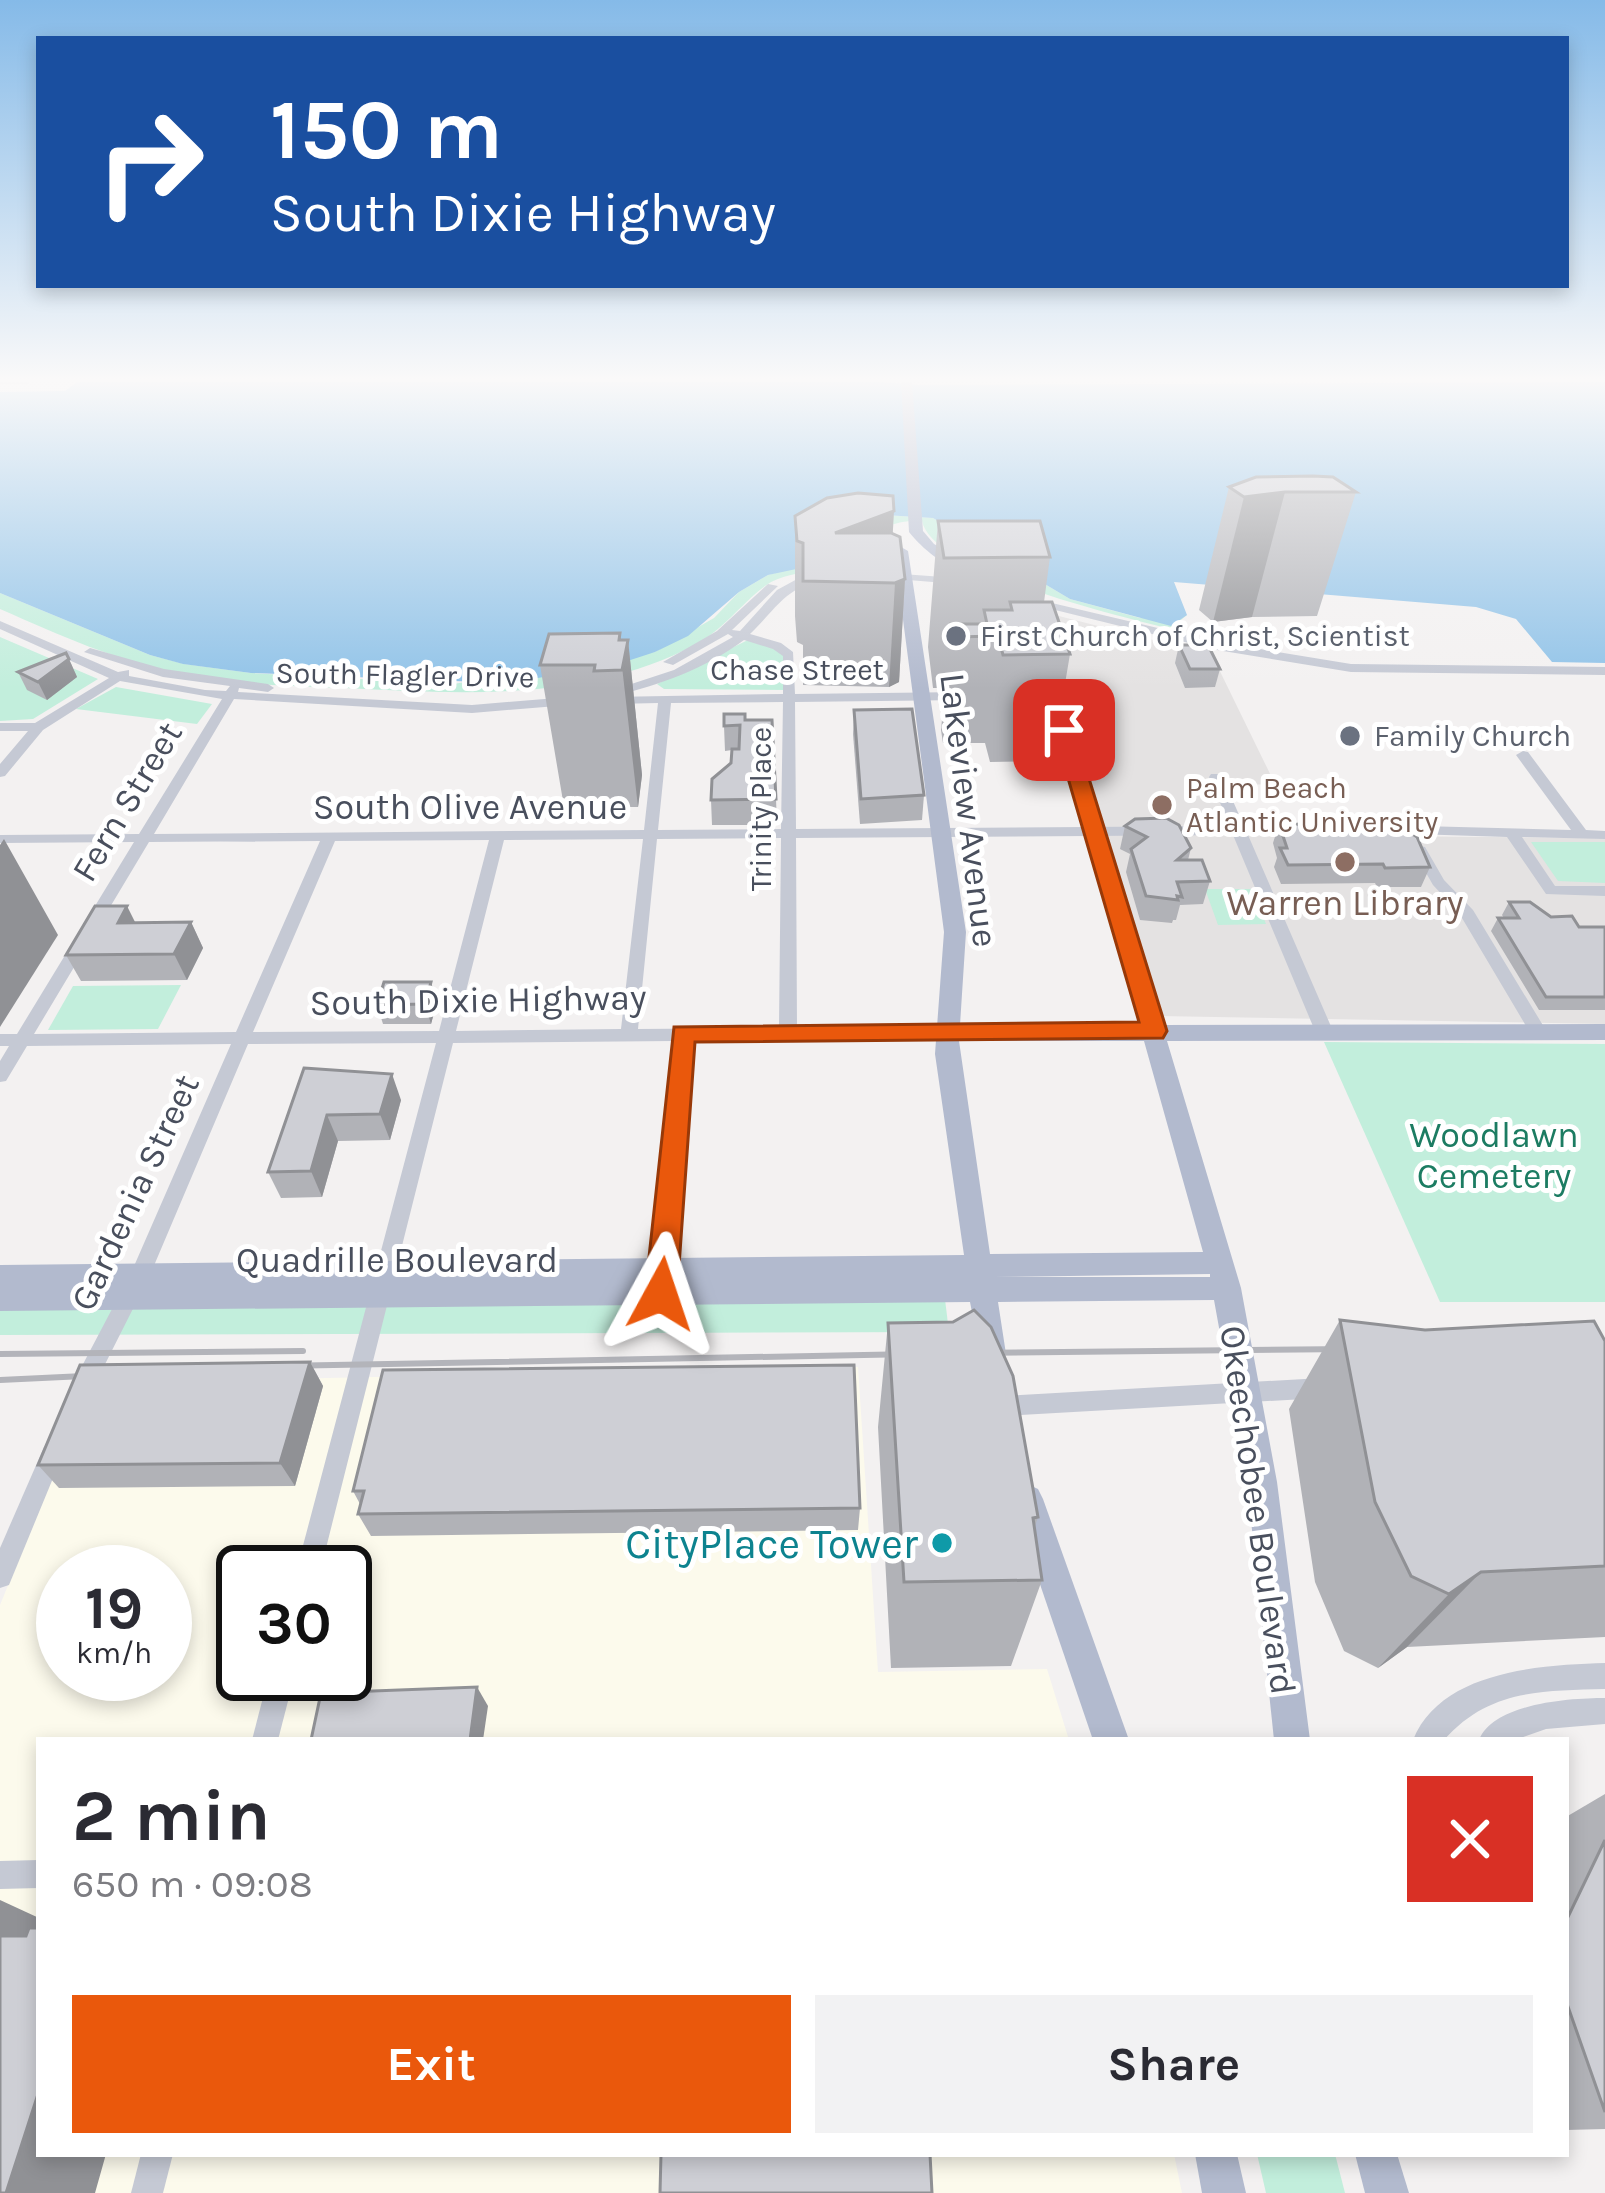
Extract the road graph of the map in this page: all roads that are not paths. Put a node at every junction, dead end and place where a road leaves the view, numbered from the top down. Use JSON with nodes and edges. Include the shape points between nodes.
{"nodes":[{"id":1,"x":905,"y":484,"type":"edge"},
{"id":2,"x":909,"y":484,"type":"edge"},
{"id":3,"x":910,"y":527,"type":"junction"},
{"id":4,"x":867,"y":573,"type":"edge"},
{"id":5,"x":907,"y":573,"type":"junction"},
{"id":6,"x":977,"y":578,"type":"joint"},
{"id":7,"x":1023,"y":594,"type":"joint"},
{"id":8,"x":2,"y":619,"type":"edge"},
{"id":9,"x":1033,"y":628,"type":"edge"},
{"id":10,"x":725,"y":631,"type":"junction"},
{"id":11,"x":742,"y":636,"type":"junction"},
{"id":12,"x":136,"y":667,"type":"junction"},
{"id":13,"x":1605,"y":671,"type":"edge"},
{"id":14,"x":1047,"y":672,"type":"edge"},
{"id":15,"x":118,"y":676,"type":"junction"},
{"id":16,"x":620,"y":677,"type":"junction"},
{"id":17,"x":652,"y":680,"type":"junction"},
{"id":18,"x":232,"y":691,"type":"junction"},
{"id":19,"x":584,"y":694,"type":"junction"},
{"id":20,"x":984,"y":695,"type":"edge"},
{"id":21,"x":614,"y":696,"type":"junction"},
{"id":22,"x":919,"y":696,"type":"junction"},
{"id":23,"x":685,"y":697,"type":"junction"},
{"id":24,"x":790,"y":698,"type":"junction"},
{"id":25,"x":665,"y":699,"type":"junction"},
{"id":26,"x":38,"y":727,"type":"junction"},
{"id":27,"x":0,"y":728,"type":"edge"},
{"id":28,"x":1523,"y":755,"type":"dead end"},
{"id":29,"x":0,"y":773,"type":"edge"},
{"id":30,"x":1216,"y":777,"type":"dead end"},
{"id":31,"x":1411,"y":829,"type":"junction"},
{"id":32,"x":1094,"y":830,"type":"junction"},
{"id":33,"x":1239,"y":830,"type":"junction"},
{"id":34,"x":1323,"y":830,"type":"edge"},
{"id":35,"x":1367,"y":830,"type":"edge"},
{"id":36,"x":940,"y":832,"type":"junction"},
{"id":37,"x":1511,"y":832,"type":"junction"},
{"id":38,"x":789,"y":833,"type":"junction"},
{"id":39,"x":652,"y":834,"type":"junction"},
{"id":40,"x":1582,"y":835,"type":"junction"},
{"id":41,"x":1605,"y":835,"type":"edge"},
{"id":42,"x":499,"y":836,"type":"junction"},
{"id":43,"x":329,"y":837,"type":"junction"},
{"id":44,"x":0,"y":838,"type":"edge"},
{"id":45,"x":144,"y":838,"type":"junction"},
{"id":46,"x":1605,"y":891,"type":"edge"},
{"id":47,"x":1154,"y":1031,"type":"junction"},
{"id":48,"x":1324,"y":1031,"type":"junction"},
{"id":49,"x":788,"y":1032,"type":"junction"},
{"id":50,"x":1538,"y":1032,"type":"junction"},
{"id":51,"x":1605,"y":1032,"type":"edge"},
{"id":52,"x":683,"y":1033,"type":"junction"},
{"id":53,"x":947,"y":1033,"type":"junction"},
{"id":54,"x":629,"y":1034,"type":"junction"},
{"id":55,"x":447,"y":1035,"type":"junction"},
{"id":56,"x":243,"y":1037,"type":"junction"},
{"id":57,"x":0,"y":1040,"type":"edge"},
{"id":58,"x":22,"y":1040,"type":"junction"},
{"id":59,"x":0,"y":1076,"type":"edge"},
{"id":60,"x":0,"y":1276,"type":"edge"},
{"id":61,"x":1224,"y":1276,"type":"junction"},
{"id":62,"x":979,"y":1278,"type":"junction"},
{"id":63,"x":662,"y":1282,"type":"junction"},
{"id":64,"x":382,"y":1284,"type":"junction"},
{"id":65,"x":135,"y":1285,"type":"junction"},
{"id":66,"x":0,"y":1299,"type":"edge"},
{"id":67,"x":1342,"y":1388,"type":"edge"},
{"id":68,"x":1248,"y":1389,"type":"junction"},
{"id":69,"x":1006,"y":1416,"type":"joint"},
{"id":70,"x":1019,"y":1470,"type":"edge"},
{"id":71,"x":315,"y":1545,"type":"edge"},
{"id":72,"x":0,"y":1576,"type":"edge"},
{"id":73,"x":1605,"y":1676,"type":"edge"},
{"id":74,"x":275,"y":1701,"type":"edge"},
{"id":75,"x":1605,"y":1711,"type":"edge"},
{"id":76,"x":1295,"y":1736,"type":"edge"},
{"id":77,"x":266,"y":1737,"type":"edge"},
{"id":78,"x":1110,"y":1737,"type":"edge"},
{"id":79,"x":1428,"y":1737,"type":"edge"},
{"id":80,"x":1496,"y":1737,"type":"edge"},
{"id":81,"x":36,"y":1874,"type":"edge"},
{"id":82,"x":0,"y":1875,"type":"edge"},
{"id":83,"x":157,"y":2157,"type":"edge"},
{"id":84,"x":1217,"y":2157,"type":"edge"},
{"id":85,"x":1377,"y":2157,"type":"edge"},
{"id":86,"x":147,"y":2193,"type":"edge"},
{"id":87,"x":1224,"y":2193,"type":"edge"},
{"id":88,"x":1387,"y":2193,"type":"edge"}],
"edges":[{"from":1,"to":3,"type":"main road"},
{"from":2,"to":3,"type":"main road"},
{"from":3,"to":5,"type":"main road","name":"Lakeview Avenue"},
{"from":3,"to":6,"type":"main road"},
{"from":4,"to":5,"type":"street"},
{"from":5,"to":6,"type":"street"},
{"from":5,"to":22,"type":"main road","name":"Lakeview Avenue"},
{"from":7,"to":9,"type":"main road"},
{"from":7,"to":13,"type":"street","via":[[1216,646],[1351,668]]},
{"from":8,"to":12,"type":"street","name":"South Flagler Drive"},
{"from":8,"to":15,"type":"street","name":"South Flagler Drive"},
{"from":10,"to":11,"type":"street","name":"Trinity Place"},
{"from":10,"to":11,"type":"street","name":"South Flagler Drive","via":[[778,582],[839,574],[781,589]]},
{"from":10,"to":16,"type":"street","name":"South Flagler Drive","via":[[680,658]]},
{"from":11,"to":17,"type":"street","name":"South Flagler Drive"},
{"from":11,"to":24,"type":"street","name":"Trinity Place","via":[[787,652]]},
{"from":12,"to":15,"type":"street"},
{"from":12,"to":18,"type":"street","name":"South Flagler Drive"},
{"from":14,"to":32,"type":"main road","name":"Okeechobee Boulevard"},
{"from":15,"to":18,"type":"street","name":"South Flagler Drive"},
{"from":15,"to":26,"type":"street"},
{"from":16,"to":19,"type":"street","name":"South Flagler Drive"},
{"from":16,"to":21,"type":"street"},
{"from":17,"to":21,"type":"street","name":"South Flagler Drive"},
{"from":17,"to":23,"type":"street","name":"Chase Street","via":[[658,693]]},
{"from":18,"to":19,"type":"street","name":"South Flagler Drive","via":[[472,709]]},
{"from":18,"to":45,"type":"street","name":"Fern Street"},
{"from":19,"to":21,"type":"street","name":"Chase Street"},
{"from":19,"to":21,"type":"street","name":"South Flagler Drive"},
{"from":20,"to":22,"type":"street","name":"Chase Street"},
{"from":21,"to":25,"type":"street","name":"Chase Street"},
{"from":22,"to":24,"type":"street","name":"Chase Street"},
{"from":22,"to":36,"type":"main road","name":"Lakeview Avenue"},
{"from":23,"to":24,"type":"street","name":"Chase Street"},
{"from":23,"to":25,"type":"street","name":"Chase Street"},
{"from":24,"to":38,"type":"street","name":"Trinity Place"},
{"from":25,"to":39,"type":"street"},
{"from":26,"to":27,"type":"street"},
{"from":26,"to":29,"type":"street"},
{"from":28,"to":40,"type":"street"},
{"from":30,"to":33,"type":"street"},
{"from":31,"to":35,"type":"street"},
{"from":31,"to":37,"type":"street"},
{"from":31,"to":50,"type":"street"},
{"from":32,"to":33,"type":"street"},
{"from":32,"to":36,"type":"street","name":"South Olive Avenue"},
{"from":32,"to":47,"type":"main road","name":"Okeechobee Boulevard"},
{"from":33,"to":34,"type":"street"},
{"from":33,"to":48,"type":"street"},
{"from":36,"to":38,"type":"street","name":"South Olive Avenue"},
{"from":36,"to":53,"type":"main road","name":"Lakeview Avenue","via":[[955,932]]},
{"from":37,"to":40,"type":"street"},
{"from":37,"to":46,"type":"street","via":[[1551,891]]},
{"from":38,"to":39,"type":"street","name":"South Olive Avenue"},
{"from":38,"to":49,"type":"street","name":"Trinity Place"},
{"from":39,"to":42,"type":"street","name":"South Olive Avenue"},
{"from":39,"to":54,"type":"street"},
{"from":40,"to":41,"type":"street"},
{"from":42,"to":43,"type":"street","name":"South Olive Avenue"},
{"from":42,"to":55,"type":"street"},
{"from":43,"to":45,"type":"street","name":"South Olive Avenue"},
{"from":43,"to":56,"type":"street","name":"Gardenia Street"},
{"from":44,"to":45,"type":"street","name":"South Olive Avenue"},
{"from":45,"to":58,"type":"street","name":"Fern Street"},
{"from":47,"to":48,"type":"main road","name":"South Dixie Highway"},
{"from":47,"to":53,"type":"main road","name":"South Dixie Highway"},
{"from":47,"to":61,"type":"main road","name":"Okeechobee Boulevard"},
{"from":48,"to":50,"type":"main road","name":"South Dixie Highway"},
{"from":49,"to":52,"type":"street","name":"South Dixie Highway"},
{"from":49,"to":53,"type":"street","name":"South Dixie Highway"},
{"from":50,"to":51,"type":"main road","name":"South Dixie Highway"},
{"from":52,"to":54,"type":"street","name":"South Dixie Highway"},
{"from":52,"to":63,"type":"street"},
{"from":53,"to":62,"type":"main road","name":"Lakeview Avenue"},
{"from":54,"to":55,"type":"street","name":"South Dixie Highway"},
{"from":55,"to":56,"type":"street","name":"South Dixie Highway"},
{"from":55,"to":64,"type":"street"},
{"from":56,"to":58,"type":"street","name":"South Dixie Highway"},
{"from":56,"to":65,"type":"street","name":"Gardenia Street"},
{"from":57,"to":58,"type":"street","name":"South Dixie Highway"},
{"from":58,"to":59,"type":"street","name":"Fern Street"},
{"from":60,"to":65,"type":"main road","name":"Quadrille Boulevard"},
{"from":61,"to":62,"type":"main road","name":"Quadrille Boulevard"},
{"from":61,"to":68,"type":"main road","name":"Okeechobee Boulevard"},
{"from":62,"to":63,"type":"main road","name":"Quadrille Boulevard"},
{"from":62,"to":69,"type":"main road"},
{"from":63,"to":64,"type":"main road","name":"Quadrille Boulevard"},
{"from":64,"to":65,"type":"main road","name":"Quadrille Boulevard"},
{"from":64,"to":71,"type":"street"},
{"from":65,"to":66,"type":"main road","name":"Quadrille Boulevard"},
{"from":65,"to":72,"type":"street","name":"Gardenia Street"},
{"from":67,"to":68,"type":"street"},
{"from":68,"to":69,"type":"street"},
{"from":68,"to":76,"type":"main road","name":"Okeechobee Boulevard"},
{"from":70,"to":78,"type":"main road"},
{"from":73,"to":79,"type":"street","via":[[1487,1689],[1448,1711]]},
{"from":74,"to":77,"type":"street"},
{"from":75,"to":80,"type":"street","via":[[1520,1719]]},
{"from":81,"to":82,"type":"street"},
{"from":83,"to":86,"type":"street"},
{"from":84,"to":87,"type":"main road"},
{"from":85,"to":88,"type":"main road"}]}
